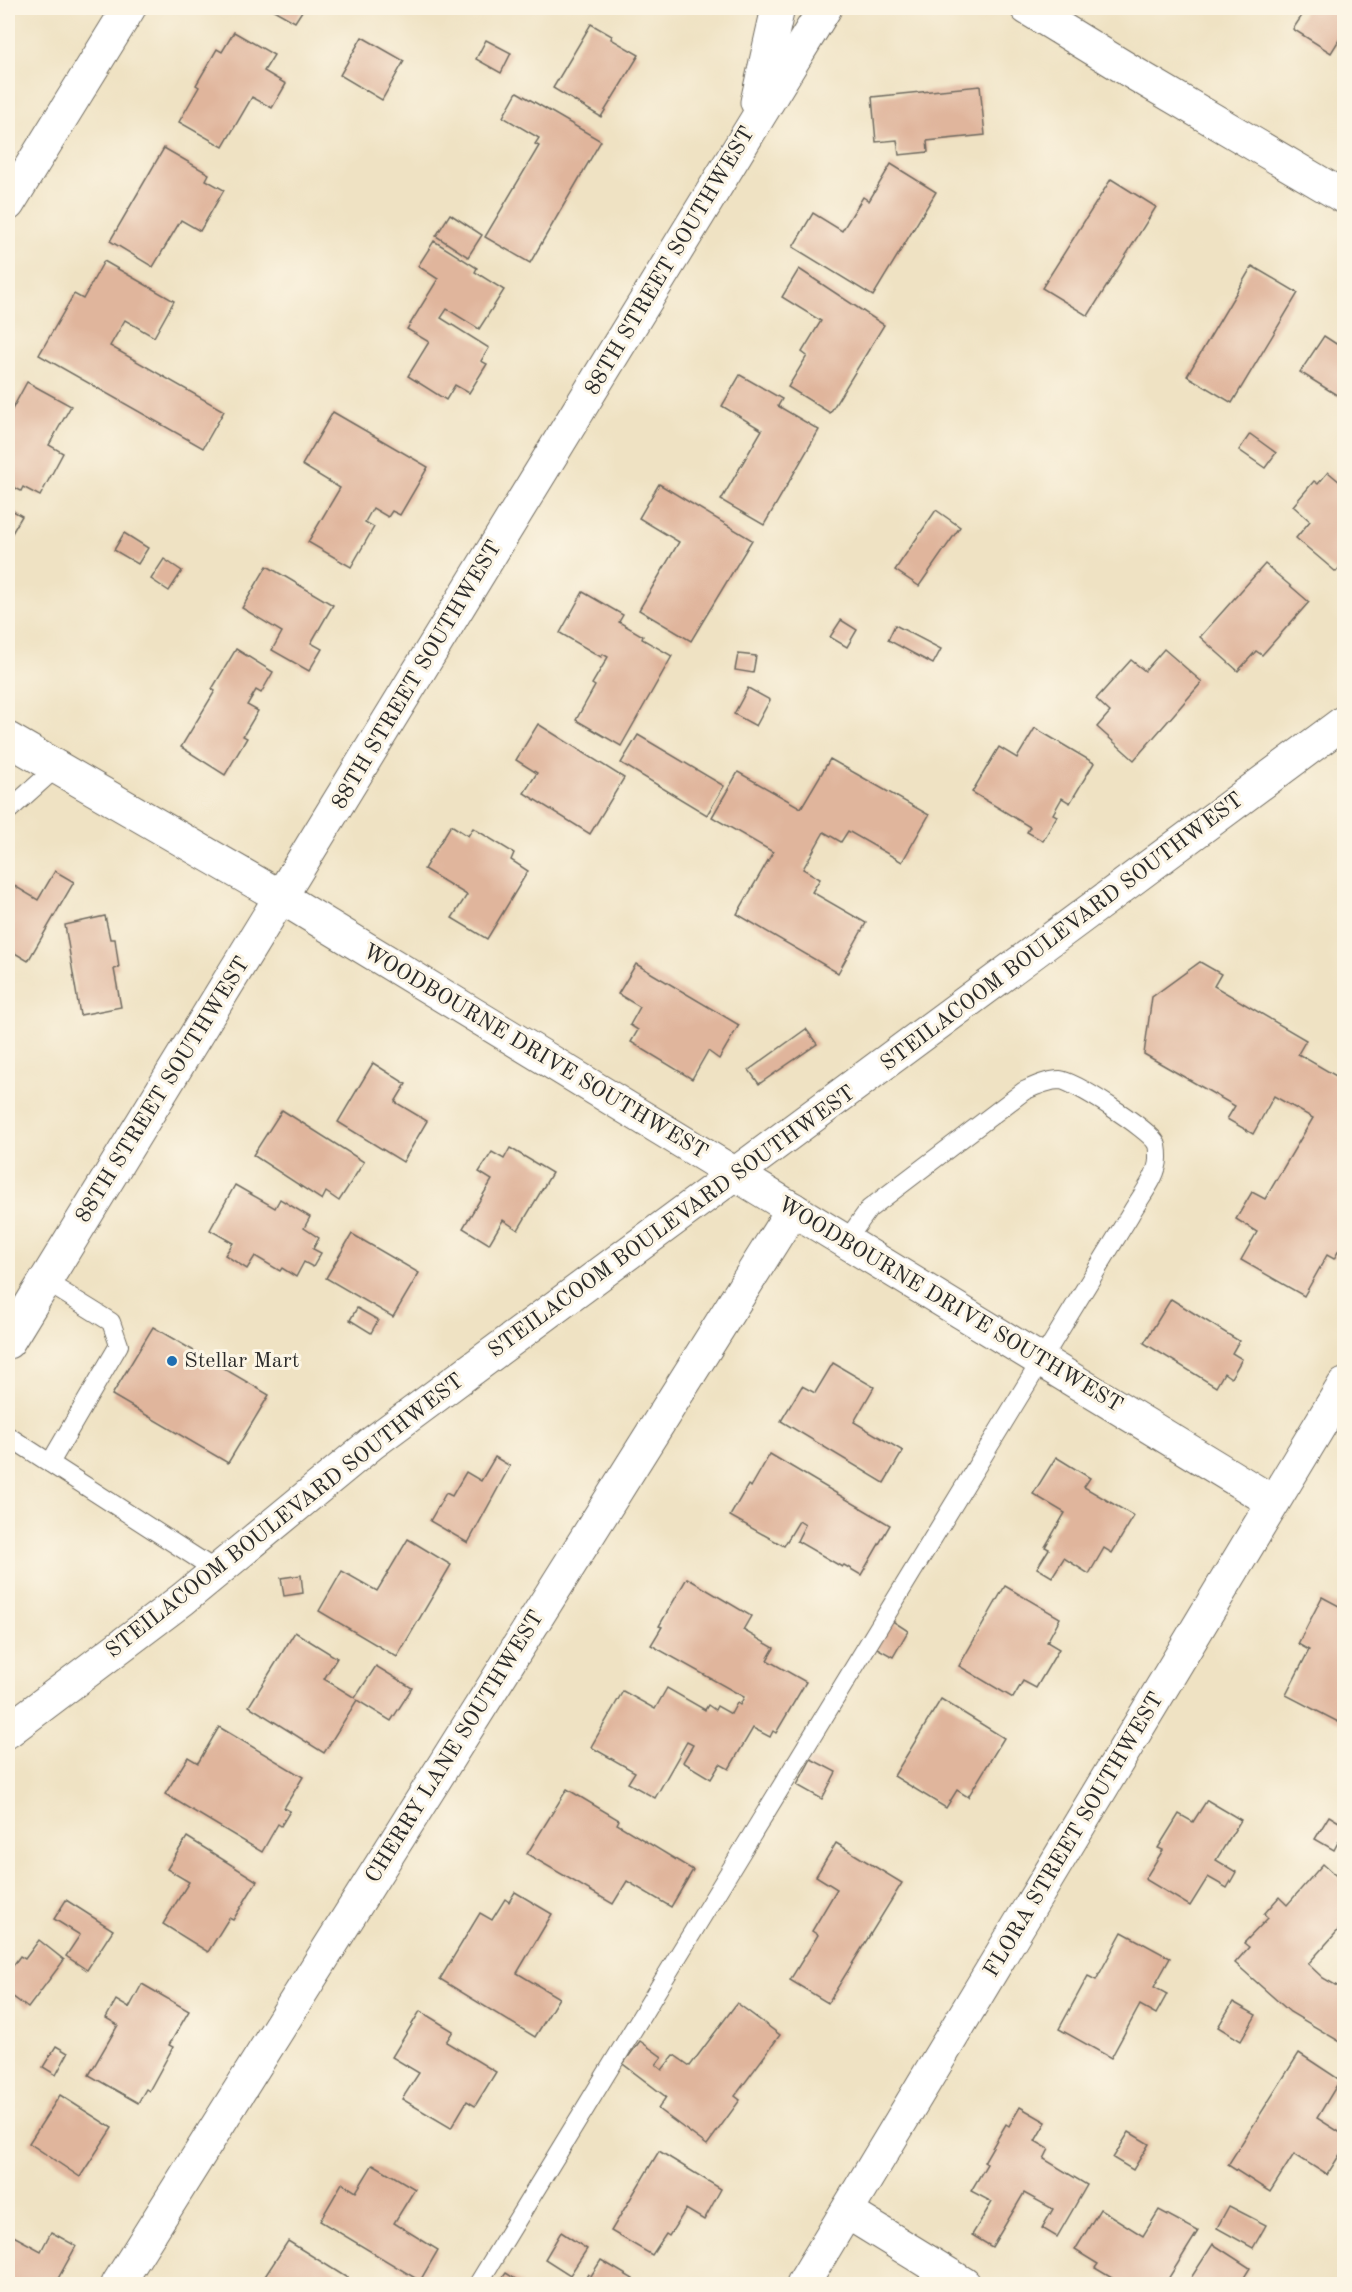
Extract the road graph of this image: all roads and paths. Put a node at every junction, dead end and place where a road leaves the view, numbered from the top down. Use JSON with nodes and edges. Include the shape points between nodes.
{"nodes":[{"id":1,"x":129,"y":8,"type":"edge"},
{"id":2,"x":778,"y":8,"type":"edge"},
{"id":3,"x":825,"y":8,"type":"edge"},
{"id":4,"x":1026,"y":8,"type":"edge"},
{"id":5,"x":750,"y":130,"type":"junction"},
{"id":6,"x":1344,"y":197,"type":"edge"},
{"id":7,"x":8,"y":204,"type":"edge"},
{"id":8,"x":1344,"y":722,"type":"edge"},
{"id":9,"x":8,"y":739,"type":"edge"},
{"id":10,"x":57,"y":768,"type":"junction"},
{"id":11,"x":8,"y":811,"type":"edge"},
{"id":12,"x":281,"y":897,"type":"junction"},
{"id":13,"x":737,"y":1175,"type":"junction"},
{"id":14,"x":793,"y":1209,"type":"junction"},
{"id":15,"x":846,"y":1241,"type":"junction"},
{"id":16,"x":45,"y":1281,"type":"junction"},
{"id":17,"x":8,"y":1342,"type":"edge"},
{"id":18,"x":1041,"y":1360,"type":"junction"},
{"id":19,"x":1344,"y":1385,"type":"edge"},
{"id":20,"x":8,"y":1436,"type":"edge"},
{"id":21,"x":50,"y":1463,"type":"junction"},
{"id":22,"x":1274,"y":1502,"type":"junction"},
{"id":23,"x":216,"y":1571,"type":"junction"},
{"id":24,"x":8,"y":1731,"type":"edge"},
{"id":25,"x":847,"y":2211,"type":"junction"},
{"id":26,"x":118,"y":2284,"type":"edge"},
{"id":27,"x":478,"y":2284,"type":"edge"},
{"id":28,"x":803,"y":2284,"type":"edge"},
{"id":29,"x":964,"y":2284,"type":"edge"}],
"edges":[{"from":1,"to":7,"type":"street"},
{"from":2,"to":5,"type":"street"},
{"from":3,"to":5,"type":"street","name":"88TH STREET SOUTHWEST"},
{"from":4,"to":6,"type":"street"},
{"from":5,"to":12,"type":"street","name":"88TH STREET SOUTHWEST"},
{"from":8,"to":13,"type":"street","name":"STEILACOOM BOULEVARD SOUTHWEST"},
{"from":9,"to":10,"type":"street","name":"WOODBOURNE DRIVE SOUTHWEST"},
{"from":10,"to":11,"type":"lane"},
{"from":10,"to":12,"type":"street","name":"WOODBOURNE DRIVE SOUTHWEST"},
{"from":12,"to":13,"type":"street","name":"WOODBOURNE DRIVE SOUTHWEST"},
{"from":12,"to":16,"type":"street","name":"88TH STREET SOUTHWEST"},
{"from":13,"to":14,"type":"street","name":"WOODBOURNE DRIVE SOUTHWEST"},
{"from":13,"to":23,"type":"street","name":"STEILACOOM BOULEVARD SOUTHWEST","via":[[371,1444]]},
{"from":14,"to":15,"type":"street","name":"WOODBOURNE DRIVE SOUTHWEST"},
{"from":14,"to":26,"type":"street","name":"CHERRY LANE SOUTHWEST"},
{"from":15,"to":18,"type":"street","name":"WOODBOURNE DRIVE SOUTHWEST"},
{"from":15,"to":18,"type":"lane","via":[[870,1209],[1024,1090],[1060,1080],[1073,1083],[1144,1129],[1156,1143],[1158,1159],[1150,1180]]},
{"from":16,"to":17,"type":"street","name":"88TH STREET SOUTHWEST"},
{"from":16,"to":21,"type":"lane","via":[[111,1322],[119,1345]]},
{"from":18,"to":22,"type":"street","name":"WOODBOURNE DRIVE SOUTHWEST"},
{"from":18,"to":27,"type":"lane"},
{"from":19,"to":22,"type":"street","name":"FLORA STREET SOUTHWEST"},
{"from":20,"to":21,"type":"lane"},
{"from":21,"to":23,"type":"lane"},
{"from":22,"to":25,"type":"street","name":"FLORA STREET SOUTHWEST"},
{"from":23,"to":24,"type":"street","name":"STEILACOOM BOULEVARD SOUTHWEST"},
{"from":25,"to":28,"type":"street","name":"FLORA STREET SOUTHWEST"},
{"from":25,"to":29,"type":"street"}]}
